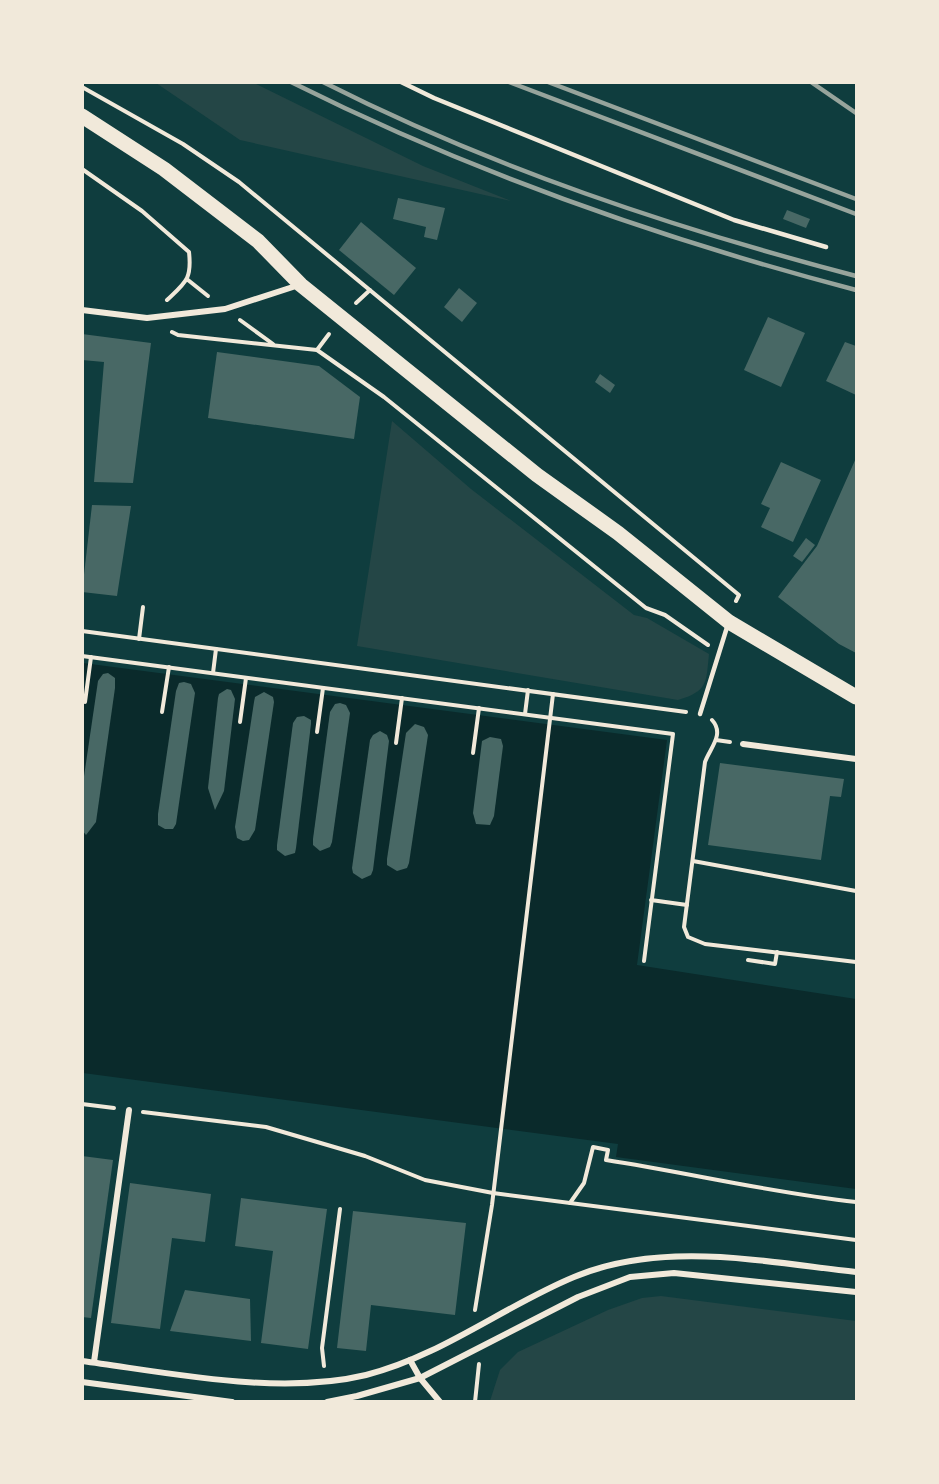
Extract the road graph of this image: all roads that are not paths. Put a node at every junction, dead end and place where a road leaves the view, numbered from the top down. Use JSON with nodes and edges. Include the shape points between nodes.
{"nodes":[{"id":1,"x":401,"y":82,"type":"edge"},
{"id":2,"x":82,"y":116,"type":"edge"},
{"id":3,"x":826,"y":247,"type":"dead end"},
{"id":4,"x":301,"y":285,"type":"junction"},
{"id":5,"x":82,"y":310,"type":"edge"},
{"id":6,"x":729,"y":622,"type":"junction"},
{"id":7,"x":856,"y":697,"type":"edge"},
{"id":8,"x":700,"y":714,"type":"road end"},
{"id":9,"x":743,"y":744,"type":"dead end"},
{"id":10,"x":856,"y":759,"type":"edge"},
{"id":11,"x":129,"y":1110,"type":"road end"},
{"id":12,"x":856,"y":1272,"type":"edge"},
{"id":13,"x":856,"y":1292,"type":"edge"},
{"id":14,"x":410,"y":1360,"type":"junction"},
{"id":15,"x":82,"y":1361,"type":"edge"},
{"id":16,"x":94,"y":1362,"type":"junction"},
{"id":17,"x":420,"y":1378,"type":"junction"},
{"id":18,"x":82,"y":1382,"type":"edge"},
{"id":19,"x":232,"y":1401,"type":"edge"},
{"id":20,"x":327,"y":1401,"type":"edge"},
{"id":21,"x":440,"y":1401,"type":"edge"}],
"edges":[{"from":1,"to":3,"type":"lane","via":[[434,99],[734,220]]},
{"from":2,"to":4,"type":"main road","via":[[164,169],[258,241]]},
{"from":4,"to":5,"type":"street","via":[[225,309],[147,318]]},
{"from":4,"to":6,"type":"main road","via":[[537,475],[618,533]]},
{"from":6,"to":7,"type":"main road"},
{"from":6,"to":8,"type":"lane"},
{"from":9,"to":10,"type":"street"},
{"from":11,"to":16,"type":"street"},
{"from":12,"to":14,"type":"street","via":[[732,1259],[654,1257],[623,1262],[574,1277]]},
{"from":13,"to":17,"type":"street","via":[[730,1277],[649,1274],[606,1284]]},
{"from":14,"to":16,"type":"street","via":[[365,1375],[283,1384]]},
{"from":14,"to":17,"type":"street"},
{"from":15,"to":16,"type":"street"},
{"from":17,"to":20,"type":"street"},
{"from":17,"to":21,"type":"street"},
{"from":18,"to":19,"type":"street"}]}
